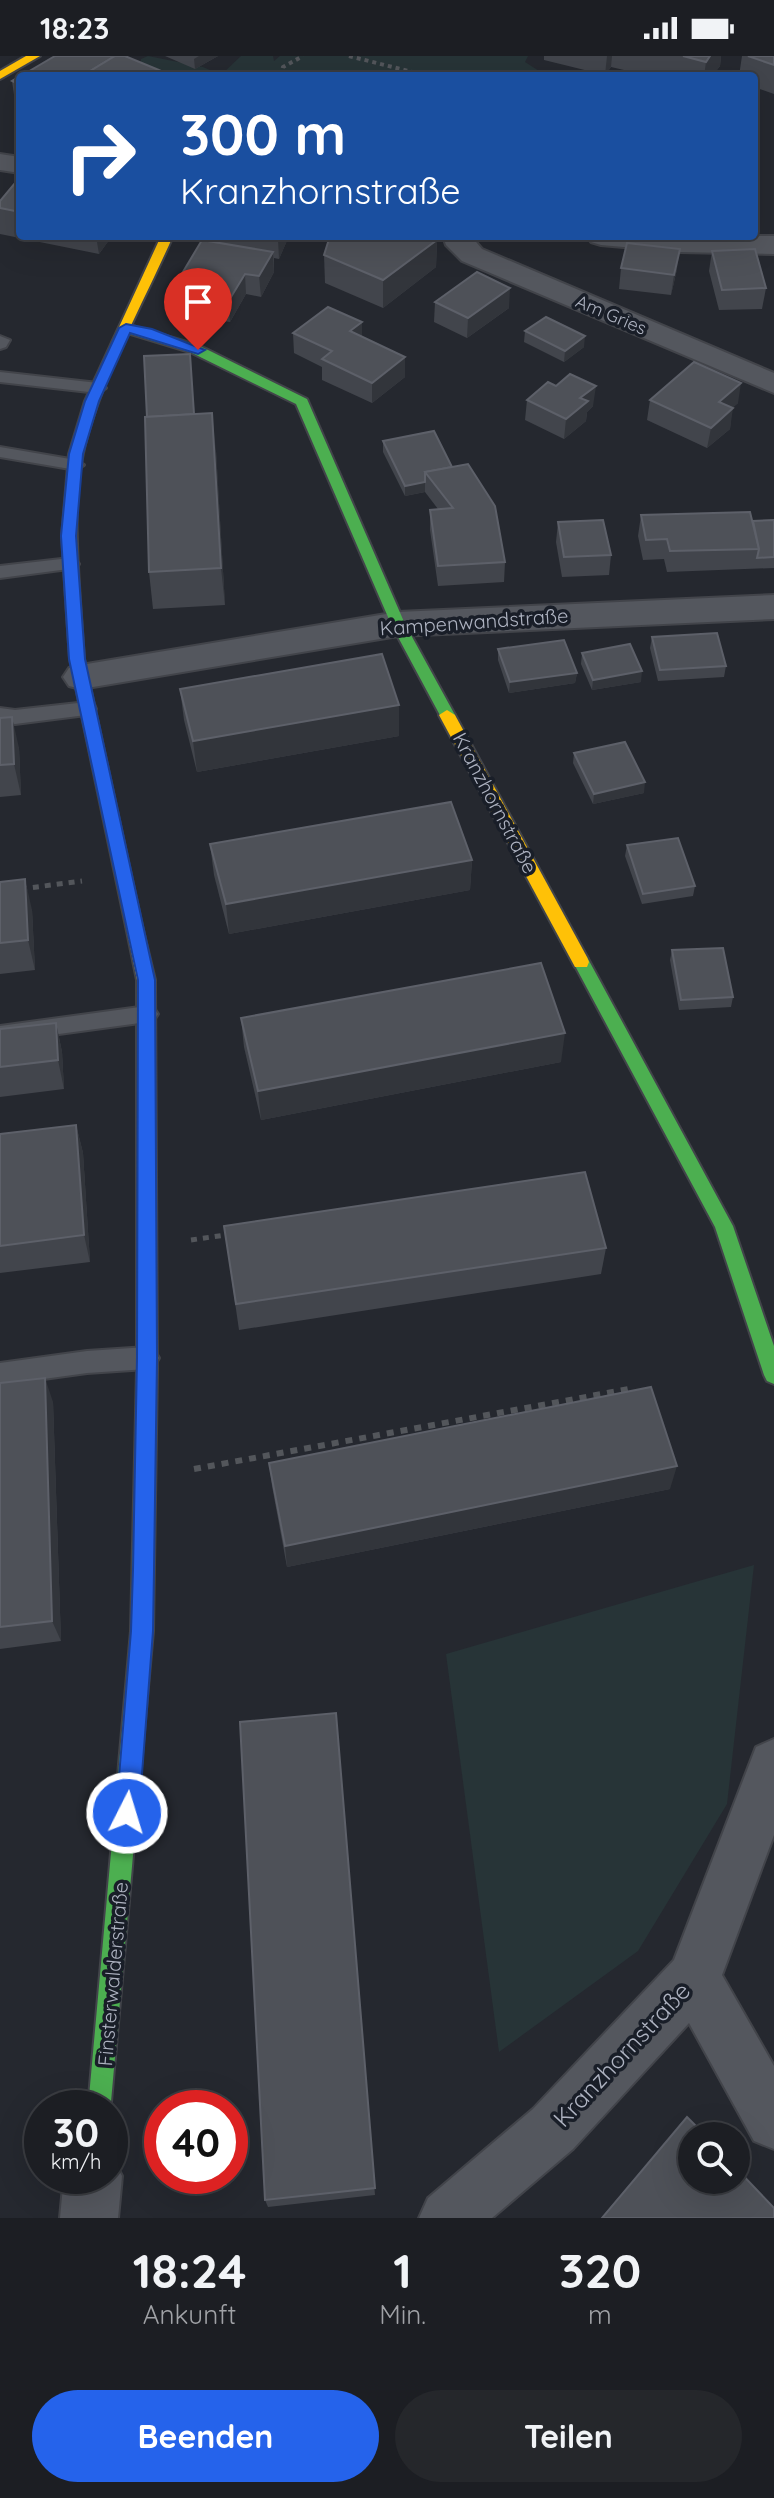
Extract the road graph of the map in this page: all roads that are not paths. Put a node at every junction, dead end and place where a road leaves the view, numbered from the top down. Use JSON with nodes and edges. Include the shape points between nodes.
{"nodes":[{"id":1,"x":34,"y":56,"type":"edge"},
{"id":2,"x":0,"y":76,"type":"edge"},
{"id":3,"x":165,"y":240,"type":"edge"},
{"id":4,"x":457,"y":240,"type":"edge"},
{"id":5,"x":646,"y":240,"type":"edge"},
{"id":6,"x":774,"y":245,"type":"edge"},
{"id":7,"x":126,"y":328,"type":"junction"},
{"id":8,"x":0,"y":377,"type":"edge"},
{"id":9,"x":774,"y":384,"type":"edge"},
{"id":10,"x":98,"y":388,"type":"junction"},
{"id":11,"x":0,"y":452,"type":"edge"},
{"id":12,"x":76,"y":465,"type":"junction"},
{"id":13,"x":70,"y":564,"type":"junction"},
{"id":14,"x":0,"y":572,"type":"edge"},
{"id":15,"x":774,"y":607,"type":"edge"},
{"id":16,"x":398,"y":624,"type":"junction"},
{"id":17,"x":84,"y":693,"type":"junction"},
{"id":18,"x":0,"y":715,"type":"edge"},
{"id":19,"x":147,"y":1014,"type":"junction"},
{"id":20,"x":0,"y":1034,"type":"edge"},
{"id":21,"x":147,"y":1358,"type":"junction"},
{"id":22,"x":773,"y":1366,"type":"edge"},
{"id":23,"x":0,"y":1374,"type":"edge"},
{"id":24,"x":774,"y":1765,"type":"edge"},
{"id":25,"x":694,"y":1978,"type":"junction"},
{"id":26,"x":102,"y":2090,"type":"edge"},
{"id":27,"x":774,"y":2121,"type":"edge"},
{"id":28,"x":91,"y":2194,"type":"edge"},
{"id":29,"x":89,"y":2218,"type":"edge"},
{"id":30,"x":448,"y":2218,"type":"edge"}],
"edges":[{"from":1,"to":2,"type":"street"},
{"from":3,"to":7,"type":"street","name":"Finsterwalderstraße"},
{"from":4,"to":9,"type":"street","name":"Am Gries","via":[[472,255]]},
{"from":5,"to":6,"type":"street"},
{"from":7,"to":10,"type":"street","name":"Finsterwalderstraße"},
{"from":7,"to":16,"type":"street","name":"Kranzhornstraße","via":[[198,350],[302,402]]},
{"from":8,"to":10,"type":"lane"},
{"from":10,"to":12,"type":"street","name":"Finsterwalderstraße"},
{"from":11,"to":12,"type":"lane"},
{"from":12,"to":13,"type":"street","name":"Finsterwalderstraße"},
{"from":13,"to":14,"type":"lane"},
{"from":13,"to":17,"type":"street","name":"Finsterwalderstraße"},
{"from":15,"to":16,"type":"street","name":"Kampenwandstraße"},
{"from":16,"to":17,"type":"street","name":"Kampenwandstraße"},
{"from":16,"to":22,"type":"street","name":"Kranzhornstraße","via":[[724,1226]]},
{"from":17,"to":18,"type":"lane","via":[[15,717]]},
{"from":17,"to":19,"type":"street","name":"Finsterwalderstraße","via":[[146,980]]},
{"from":19,"to":20,"type":"lane"},
{"from":19,"to":21,"type":"street","name":"Finsterwalderstraße"},
{"from":21,"to":23,"type":"lane"},
{"from":21,"to":26,"type":"street","name":"Finsterwalderstraße","via":[[142,1631]]},
{"from":24,"to":25,"type":"street","name":"Kranzhornstraße"},
{"from":25,"to":27,"type":"street"},
{"from":25,"to":30,"type":"street","name":"Kranzhornstraße","via":[[553,2129]]},
{"from":28,"to":29,"type":"street"}]}
